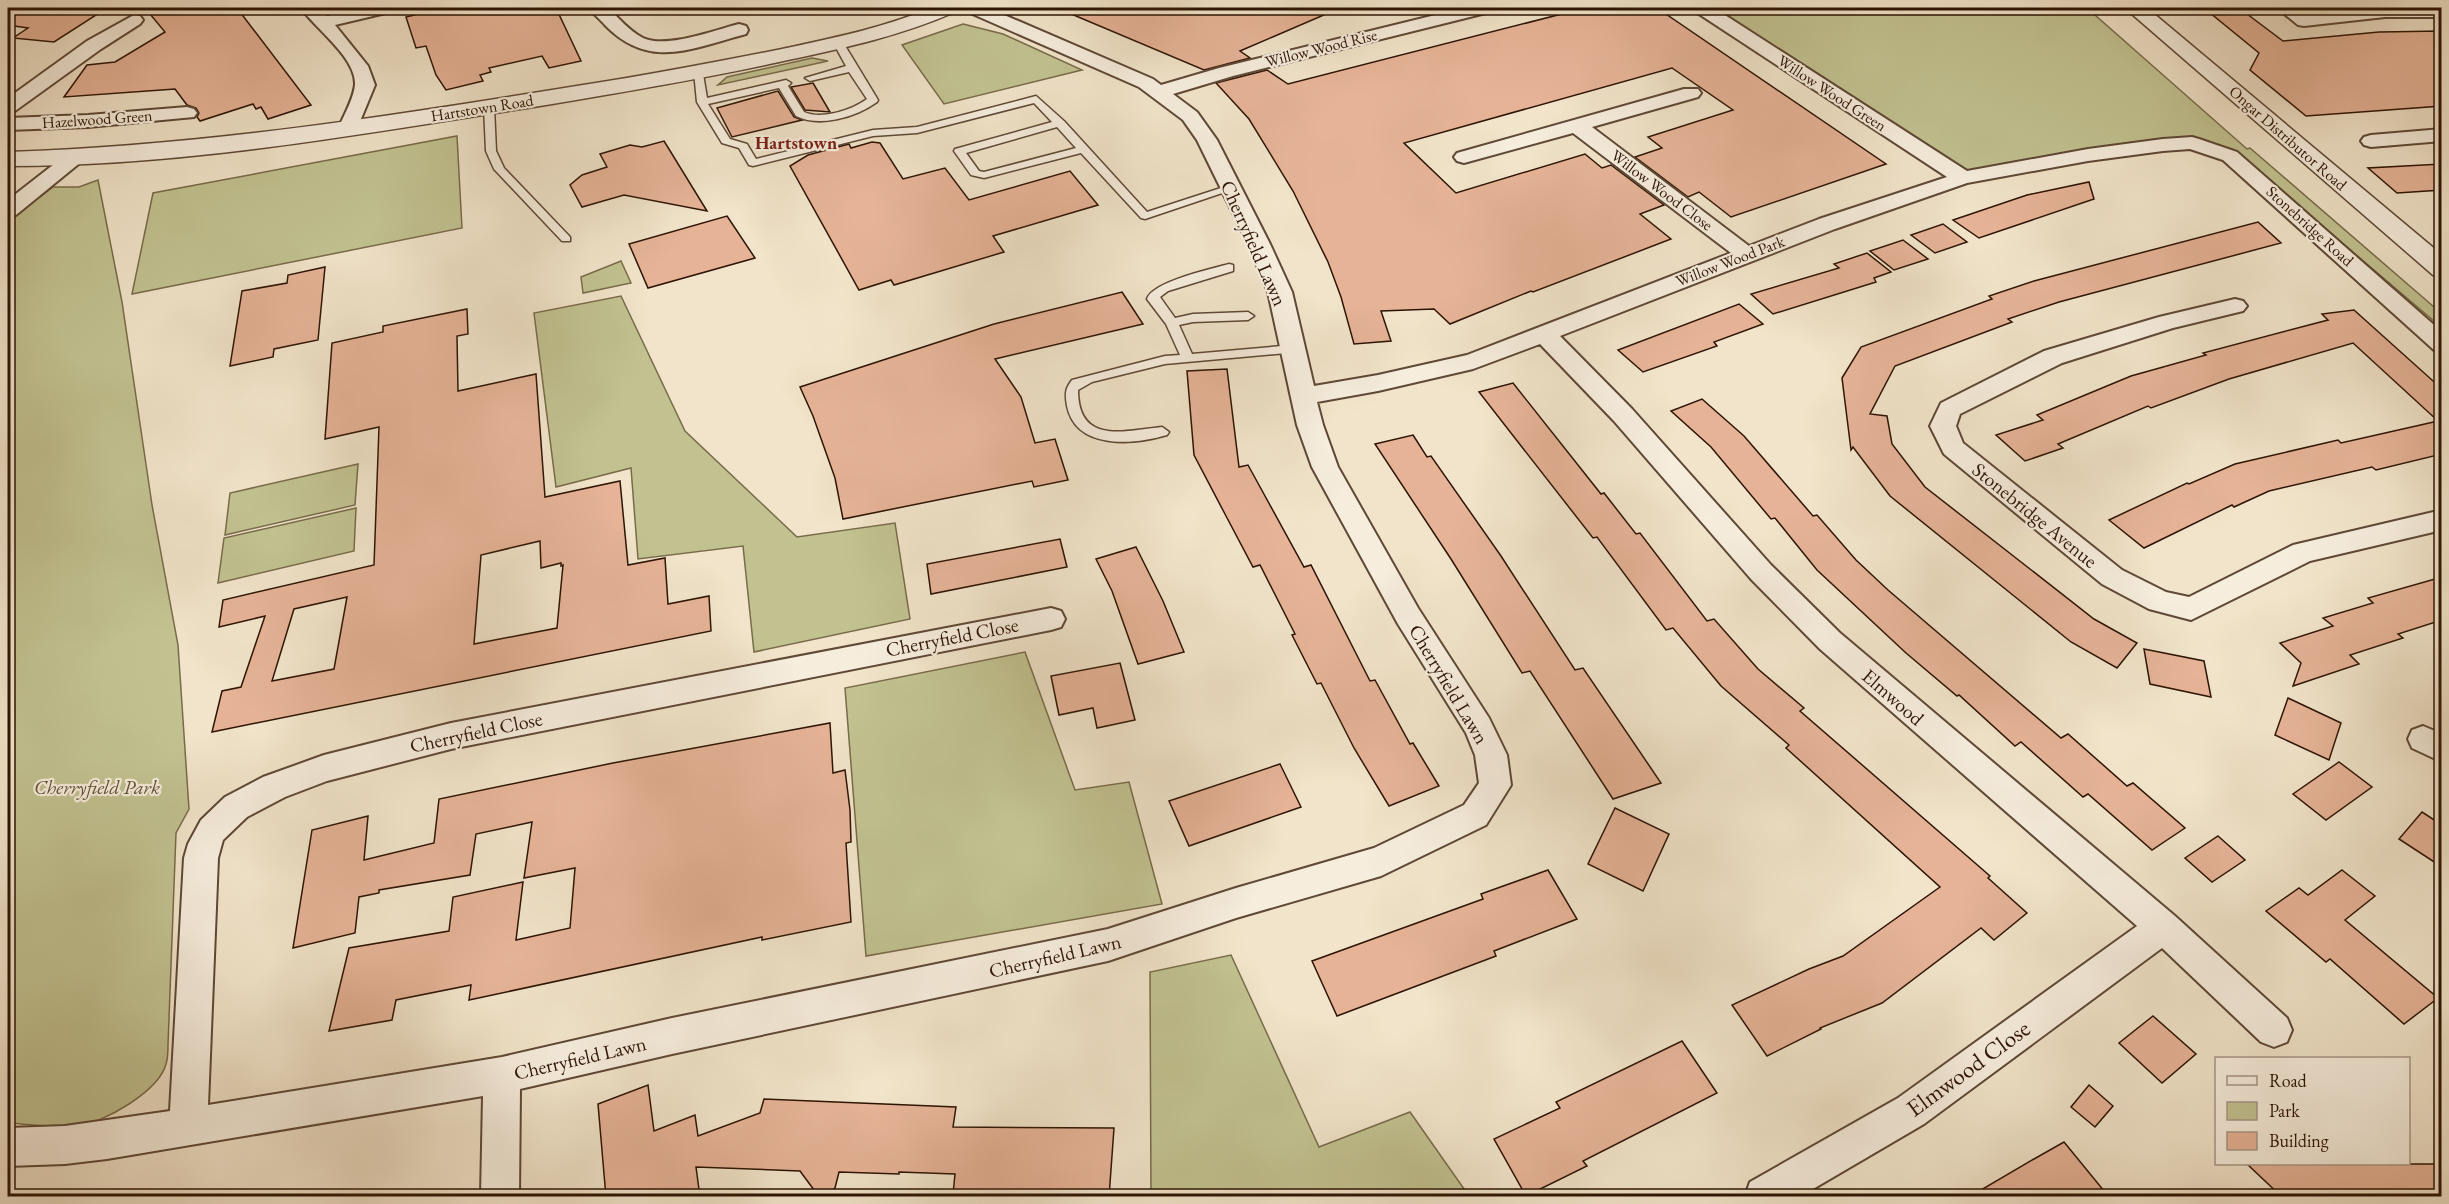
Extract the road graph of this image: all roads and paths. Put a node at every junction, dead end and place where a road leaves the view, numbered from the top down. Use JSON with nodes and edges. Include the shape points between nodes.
{"nodes":[{"id":1,"x":310,"y":8,"type":"edge"},
{"id":2,"x":384,"y":8,"type":"edge"},
{"id":3,"x":598,"y":8,"type":"edge"},
{"id":4,"x":948,"y":8,"type":"edge"},
{"id":5,"x":974,"y":8,"type":"edge"},
{"id":6,"x":1484,"y":8,"type":"edge"},
{"id":7,"x":1702,"y":8,"type":"edge"},
{"id":8,"x":2136,"y":8,"type":"edge"},
{"id":9,"x":2286,"y":8,"type":"edge"},
{"id":10,"x":1442,"y":12,"type":"edge"},
{"id":11,"x":2442,"y":12,"type":"edge"},
{"id":12,"x":134,"y":20,"type":"dead end"},
{"id":13,"x":323,"y":22,"type":"junction"},
{"id":14,"x":739,"y":30,"type":"dead end"},
{"id":15,"x":839,"y":44,"type":"junction"},
{"id":16,"x":852,"y":68,"type":"junction"},
{"id":17,"x":698,"y":74,"type":"junction"},
{"id":18,"x":810,"y":78,"type":"dead end"},
{"id":19,"x":1160,"y":92,"type":"junction"},
{"id":20,"x":1691,"y":93,"type":"dead end"},
{"id":21,"x":702,"y":102,"type":"junction"},
{"id":22,"x":8,"y":107,"type":"edge"},
{"id":23,"x":489,"y":107,"type":"junction"},
{"id":24,"x":187,"y":113,"type":"dead end"},
{"id":25,"x":1060,"y":123,"type":"junction"},
{"id":26,"x":8,"y":124,"type":"edge"},
{"id":27,"x":1578,"y":126,"type":"junction"},
{"id":28,"x":349,"y":127,"type":"junction"},
{"id":29,"x":2442,"y":135,"type":"edge"},
{"id":30,"x":2371,"y":141,"type":"dead end"},
{"id":31,"x":2163,"y":145,"type":"joint"},
{"id":32,"x":1083,"y":149,"type":"junction"},
{"id":33,"x":1464,"y":157,"type":"dead end"},
{"id":34,"x":74,"y":158,"type":"junction"},
{"id":35,"x":8,"y":159,"type":"edge"},
{"id":36,"x":1963,"y":178,"type":"junction"},
{"id":37,"x":1231,"y":188,"type":"junction"},
{"id":38,"x":8,"y":210,"type":"edge"},
{"id":39,"x":566,"y":239,"type":"dead end"},
{"id":40,"x":1747,"y":255,"type":"junction"},
{"id":41,"x":1228,"y":268,"type":"dead end"},
{"id":42,"x":2442,"y":269,"type":"edge"},
{"id":43,"x":2235,"y":306,"type":"dead end"},
{"id":44,"x":1248,"y":316,"type":"dead end"},
{"id":45,"x":1172,"y":323,"type":"junction"},
{"id":46,"x":1543,"y":333,"type":"junction"},
{"id":47,"x":2442,"y":345,"type":"edge"},
{"id":48,"x":1294,"y":349,"type":"junction"},
{"id":49,"x":1187,"y":357,"type":"junction"},
{"id":50,"x":1303,"y":396,"type":"junction"},
{"id":51,"x":1162,"y":432,"type":"dead end"},
{"id":52,"x":2442,"y":520,"type":"edge"},
{"id":53,"x":1051,"y":619,"type":"dead end"},
{"id":54,"x":2163,"y":927,"type":"junction"},
{"id":55,"x":2274,"y":1030,"type":"dead end"},
{"id":56,"x":502,"y":1075,"type":"junction"},
{"id":57,"x":188,"y":1128,"type":"junction"},
{"id":58,"x":8,"y":1147,"type":"edge"},
{"id":59,"x":500,"y":1197,"type":"edge"},
{"id":60,"x":1764,"y":1197,"type":"edge"}],
"edges":[{"from":1,"to":13,"type":"street"},
{"from":2,"to":13,"type":"street"},
{"from":3,"to":14,"type":"street","via":[[636,41],[652,46],[685,43]]},
{"from":4,"to":15,"type":"street","name":"Hartstown Road"},
{"from":5,"to":19,"type":"street","name":"Cherryfield Lawn"},
{"from":6,"to":10,"type":"street","name":"Willow Wood Rise"},
{"from":7,"to":36,"type":"street","name":"Willow Wood Green"},
{"from":8,"to":42,"type":"street","name":"Ongar Distributor Road"},
{"from":9,"to":11,"type":"street","via":[[2304,21],[2385,12]]},
{"from":10,"to":19,"type":"street","name":"Willow Wood Rise"},
{"from":12,"to":22,"type":"street"},
{"from":13,"to":28,"type":"street","via":[[363,72],[365,84]]},
{"from":15,"to":16,"type":"lane"},
{"from":15,"to":17,"type":"street","name":"Hartstown Road"},
{"from":16,"to":18,"type":"lane"},
{"from":16,"to":21,"type":"lane","via":[[873,100],[864,107],[818,119],[800,114],[784,83]]},
{"from":17,"to":21,"type":"lane"},
{"from":17,"to":23,"type":"street","name":"Hartstown Road"},
{"from":19,"to":37,"type":"street","name":"Cherryfield Lawn","via":[[1200,129]]},
{"from":20,"to":27,"type":"street"},
{"from":21,"to":25,"type":"lane","via":[[726,141],[743,146],[753,163],[873,133],[917,130],[1036,99]]},
{"from":23,"to":28,"type":"street","name":"Hartstown Road"},
{"from":23,"to":39,"type":"lane","via":[[491,151],[499,169]]},
{"from":24,"to":26,"type":"street","name":"Hazelwood Green"},
{"from":25,"to":32,"type":"lane"},
{"from":25,"to":32,"type":"lane","via":[[959,151],[975,172],[984,175]]},
{"from":27,"to":33,"type":"street"},
{"from":27,"to":40,"type":"street","name":"Willow Wood Close"},
{"from":28,"to":34,"type":"street","name":"Hartstown Road"},
{"from":29,"to":30,"type":"street"},
{"from":31,"to":36,"type":"street","name":"Willow Wood Park"},
{"from":31,"to":47,"type":"street","name":"Stonebridge Road","via":[[2192,143],[2230,156]]},
{"from":32,"to":37,"type":"lane","via":[[1145,216]]},
{"from":34,"to":35,"type":"street","name":"Hartstown Road"},
{"from":34,"to":38,"type":"street"},
{"from":36,"to":40,"type":"street","name":"Willow Wood Park"},
{"from":37,"to":48,"type":"street","name":"Cherryfield Lawn","via":[[1280,292]]},
{"from":40,"to":46,"type":"street","name":"Willow Wood Park"},
{"from":41,"to":45,"type":"lane","via":[[1164,288],[1154,295],[1153,299]]},
{"from":43,"to":52,"type":"street","name":"Stonebridge Avenue","via":[[2167,322],[2054,357],[1950,409],[1943,426],[1953,448],[2112,578],[2159,601],[2191,609],[2303,552]]},
{"from":44,"to":45,"type":"lane","via":[[1193,318]]},
{"from":45,"to":49,"type":"lane"},
{"from":46,"to":50,"type":"street","name":"Willow Wood Park","via":[[1473,361]]},
{"from":46,"to":54,"type":"street","name":"Elmwood","via":[[1623,415],[1761,572],[1830,641]]},
{"from":48,"to":49,"type":"lane"},
{"from":48,"to":50,"type":"street","name":"Cherryfield Lawn"},
{"from":49,"to":51,"type":"lane","via":[[1088,379],[1072,389],[1078,421],[1089,432],[1108,436]]},
{"from":50,"to":56,"type":"street","name":"Cherryfield Lawn","via":[[1325,466],[1407,616],[1478,727],[1491,755],[1495,785],[1475,816],[1381,861],[1108,945]]},
{"from":53,"to":57,"type":"street","name":"Cherryfield Close","via":[[411,744],[299,777],[236,807],[212,830],[201,858]]},
{"from":54,"to":55,"type":"street","name":"Elmwood"},
{"from":54,"to":60,"type":"street","name":"Elmwood Close","via":[[1911,1111]]},
{"from":56,"to":57,"type":"street"},
{"from":56,"to":59,"type":"street"},
{"from":57,"to":58,"type":"street","via":[[65,1145]]}]}
